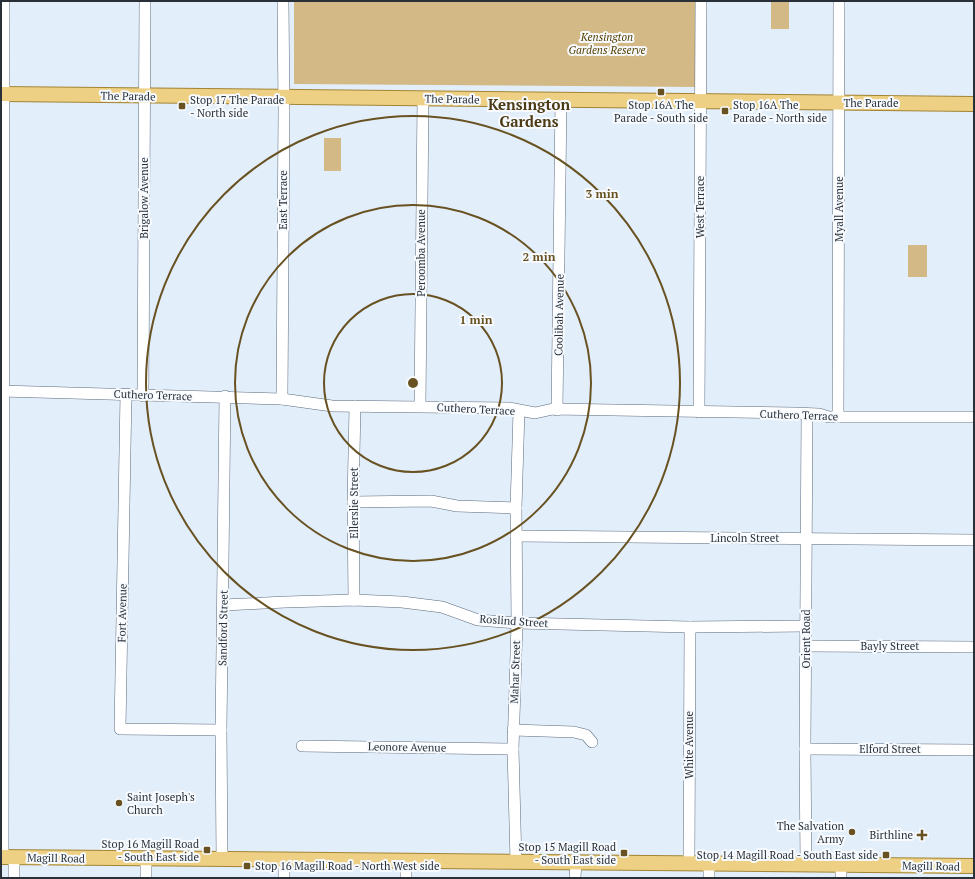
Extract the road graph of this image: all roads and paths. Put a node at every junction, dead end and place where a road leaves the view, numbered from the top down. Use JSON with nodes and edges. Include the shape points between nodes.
{"nodes":[{"id":1,"x":4,"y":1,"type":"edge"},
{"id":2,"x":144,"y":1,"type":"edge"},
{"id":3,"x":283,"y":1,"type":"edge"},
{"id":4,"x":701,"y":1,"type":"edge"},
{"id":5,"x":839,"y":1,"type":"edge"},
{"id":6,"x":3,"y":94,"type":"edge"},
{"id":7,"x":144,"y":96,"type":"junction"},
{"id":8,"x":284,"y":97,"type":"junction"},
{"id":9,"x":423,"y":99,"type":"junction"},
{"id":10,"x":561,"y":100,"type":"junction"},
{"id":11,"x":700,"y":102,"type":"junction"},
{"id":12,"x":839,"y":103,"type":"junction"},
{"id":13,"x":974,"y":104,"type":"edge"},
{"id":14,"x":2,"y":391,"type":"edge"},
{"id":15,"x":126,"y":394,"type":"junction"},
{"id":16,"x":143,"y":396,"type":"junction"},
{"id":17,"x":225,"y":396,"type":"junction"},
{"id":18,"x":282,"y":398,"type":"junction"},
{"id":19,"x":356,"y":406,"type":"junction"},
{"id":20,"x":420,"y":406,"type":"junction"},
{"id":21,"x":557,"y":410,"type":"junction"},
{"id":22,"x":520,"y":411,"type":"junction"},
{"id":23,"x":699,"y":412,"type":"junction"},
{"id":24,"x":807,"y":414,"type":"junction"},
{"id":25,"x":838,"y":417,"type":"junction"},
{"id":26,"x":974,"y":417,"type":"edge"},
{"id":27,"x":353,"y":502,"type":"junction"},
{"id":28,"x":516,"y":508,"type":"junction"},
{"id":29,"x":516,"y":536,"type":"junction"},
{"id":30,"x":806,"y":538,"type":"junction"},
{"id":31,"x":974,"y":540,"type":"edge"},
{"id":32,"x":354,"y":600,"type":"junction"},
{"id":33,"x":223,"y":604,"type":"junction"},
{"id":34,"x":517,"y":623,"type":"junction"},
{"id":35,"x":806,"y":626,"type":"junction"},
{"id":36,"x":690,"y":627,"type":"junction"},
{"id":37,"x":806,"y":646,"type":"junction"},
{"id":38,"x":974,"y":647,"type":"edge"},
{"id":39,"x":221,"y":730,"type":"junction"},
{"id":40,"x":514,"y":730,"type":"junction"},
{"id":41,"x":592,"y":742,"type":"dead end"},
{"id":42,"x":302,"y":746,"type":"dead end"},
{"id":43,"x":513,"y":749,"type":"junction"},
{"id":44,"x":805,"y":749,"type":"junction"},
{"id":45,"x":974,"y":750,"type":"edge"},
{"id":46,"x":6,"y":857,"type":"edge"},
{"id":47,"x":146,"y":858,"type":"junction"},
{"id":48,"x":222,"y":859,"type":"junction"},
{"id":49,"x":284,"y":860,"type":"junction"},
{"id":50,"x":406,"y":861,"type":"junction"},
{"id":51,"x":516,"y":862,"type":"junction"},
{"id":52,"x":576,"y":862,"type":"junction"},
{"id":53,"x":689,"y":863,"type":"junction"},
{"id":54,"x":709,"y":864,"type":"junction"},
{"id":55,"x":806,"y":864,"type":"junction"},
{"id":56,"x":942,"y":866,"type":"junction"},
{"id":57,"x":974,"y":866,"type":"edge"},
{"id":58,"x":841,"y":871,"type":"edge"},
{"id":59,"x":974,"y":874,"type":"edge"},
{"id":60,"x":14,"y":878,"type":"edge"},
{"id":61,"x":146,"y":878,"type":"edge"},
{"id":62,"x":284,"y":878,"type":"edge"},
{"id":63,"x":406,"y":878,"type":"edge"},
{"id":64,"x":575,"y":878,"type":"edge"},
{"id":65,"x":709,"y":878,"type":"edge"},
{"id":66,"x":961,"y":878,"type":"edge"},
{"id":67,"x":972,"y":878,"type":"edge"}],
"edges":[{"from":1,"to":6,"type":"street"},
{"from":2,"to":7,"type":"street","name":"Brigalow Avenue"},
{"from":3,"to":8,"type":"street","name":"East Terrace"},
{"from":4,"to":11,"type":"street","name":"West Terrace"},
{"from":5,"to":12,"type":"street","name":"Myall Avenue"},
{"from":6,"to":7,"type":"main road","name":"The Parade"},
{"from":6,"to":14,"type":"street"},
{"from":7,"to":8,"type":"main road","name":"The Parade"},
{"from":7,"to":16,"type":"street","name":"Brigalow Avenue"},
{"from":8,"to":9,"type":"main road","name":"The Parade"},
{"from":8,"to":18,"type":"street","name":"East Terrace"},
{"from":9,"to":10,"type":"main road","name":"The Parade"},
{"from":9,"to":20,"type":"street","name":"Peroomba Avenue"},
{"from":10,"to":11,"type":"main road","name":"The Parade"},
{"from":10,"to":21,"type":"street","name":"Coolibah Avenue"},
{"from":11,"to":12,"type":"main road","name":"The Parade"},
{"from":11,"to":23,"type":"street","name":"West Terrace"},
{"from":12,"to":13,"type":"main road","name":"The Parade"},
{"from":12,"to":25,"type":"street","name":"Myall Avenue"},
{"from":14,"to":15,"type":"street","name":"Cuthero Terrace"},
{"from":14,"to":46,"type":"street"},
{"from":15,"to":16,"type":"street","name":"Cuthero Terrace"},
{"from":15,"to":39,"type":"street","name":"Fort Avenue","via":[[120,729]]},
{"from":16,"to":17,"type":"street","name":"Cuthero Terrace"},
{"from":17,"to":18,"type":"street","name":"Cuthero Terrace"},
{"from":17,"to":33,"type":"street","name":"Sandford Street"},
{"from":18,"to":19,"type":"street","name":"Cuthero Terrace","via":[[317,404]]},
{"from":19,"to":20,"type":"street","name":"Cuthero Terrace"},
{"from":19,"to":27,"type":"street","name":"Ellerslie Street"},
{"from":20,"to":22,"type":"street","name":"Cuthero Terrace","via":[[509,408]]},
{"from":21,"to":22,"type":"street","name":"Cuthero Terrace","via":[[535,413]]},
{"from":21,"to":23,"type":"street","name":"Cuthero Terrace"},
{"from":22,"to":28,"type":"street","name":"Mahar Street"},
{"from":23,"to":24,"type":"street","name":"Cuthero Terrace"},
{"from":24,"to":25,"type":"street","name":"Cuthero Terrace"},
{"from":24,"to":30,"type":"street","name":"Orient Road"},
{"from":25,"to":26,"type":"street","name":"Cuthero Terrace"},
{"from":27,"to":28,"type":"street","via":[[431,500],[457,506]]},
{"from":27,"to":32,"type":"street","name":"Ellerslie Street"},
{"from":28,"to":29,"type":"street","name":"Mahar Street"},
{"from":29,"to":30,"type":"street","name":"Lincoln Street"},
{"from":29,"to":34,"type":"street","name":"Mahar Street"},
{"from":30,"to":31,"type":"street","name":"Lincoln Street"},
{"from":30,"to":35,"type":"street","name":"Orient Road"},
{"from":32,"to":33,"type":"street","name":"Roslind Street"},
{"from":32,"to":34,"type":"street","name":"Roslind Street","via":[[442,607],[478,620]]},
{"from":33,"to":39,"type":"street","name":"Sandford Street"},
{"from":34,"to":36,"type":"street","name":"Roslind Street"},
{"from":34,"to":40,"type":"street","name":"Mahar Street"},
{"from":35,"to":36,"type":"street","name":"Roslind Street"},
{"from":35,"to":37,"type":"street","name":"Orient Road"},
{"from":36,"to":53,"type":"street","name":"White Avenue"},
{"from":37,"to":38,"type":"street","name":"Bayly Street"},
{"from":37,"to":44,"type":"street","name":"Orient Road"},
{"from":39,"to":48,"type":"street","name":"Sandford Street"},
{"from":40,"to":41,"type":"street","via":[[574,732],[586,735]]},
{"from":40,"to":43,"type":"street","name":"Mahar Street"},
{"from":42,"to":43,"type":"street","name":"Leonore Avenue"},
{"from":43,"to":51,"type":"street","name":"Mahar Street"},
{"from":44,"to":45,"type":"street","name":"Elford Street"},
{"from":44,"to":55,"type":"street","name":"Orient Road"},
{"from":46,"to":47,"type":"main road","name":"Magill Road"},
{"from":46,"to":60,"type":"street"},
{"from":47,"to":48,"type":"main road","name":"Magill Road"},
{"from":47,"to":61,"type":"street"},
{"from":48,"to":49,"type":"main road","name":"Magill Road"},
{"from":49,"to":50,"type":"main road","name":"Magill Road"},
{"from":49,"to":62,"type":"street"},
{"from":50,"to":51,"type":"main road","name":"Magill Road"},
{"from":50,"to":63,"type":"street"},
{"from":51,"to":52,"type":"main road","name":"Magill Road"},
{"from":52,"to":53,"type":"main road","name":"Magill Road"},
{"from":52,"to":64,"type":"street"},
{"from":53,"to":54,"type":"main road","name":"Magill Road"},
{"from":54,"to":55,"type":"main road","name":"Magill Road"},
{"from":54,"to":65,"type":"street"},
{"from":55,"to":58,"type":"main road","name":"Magill Road"},
{"from":56,"to":57,"type":"main road","name":"Magill Road"},
{"from":56,"to":58,"type":"main road","name":"Magill Road"},
{"from":56,"to":66,"type":"main road"},
{"from":59,"to":67,"type":"main road"}]}
